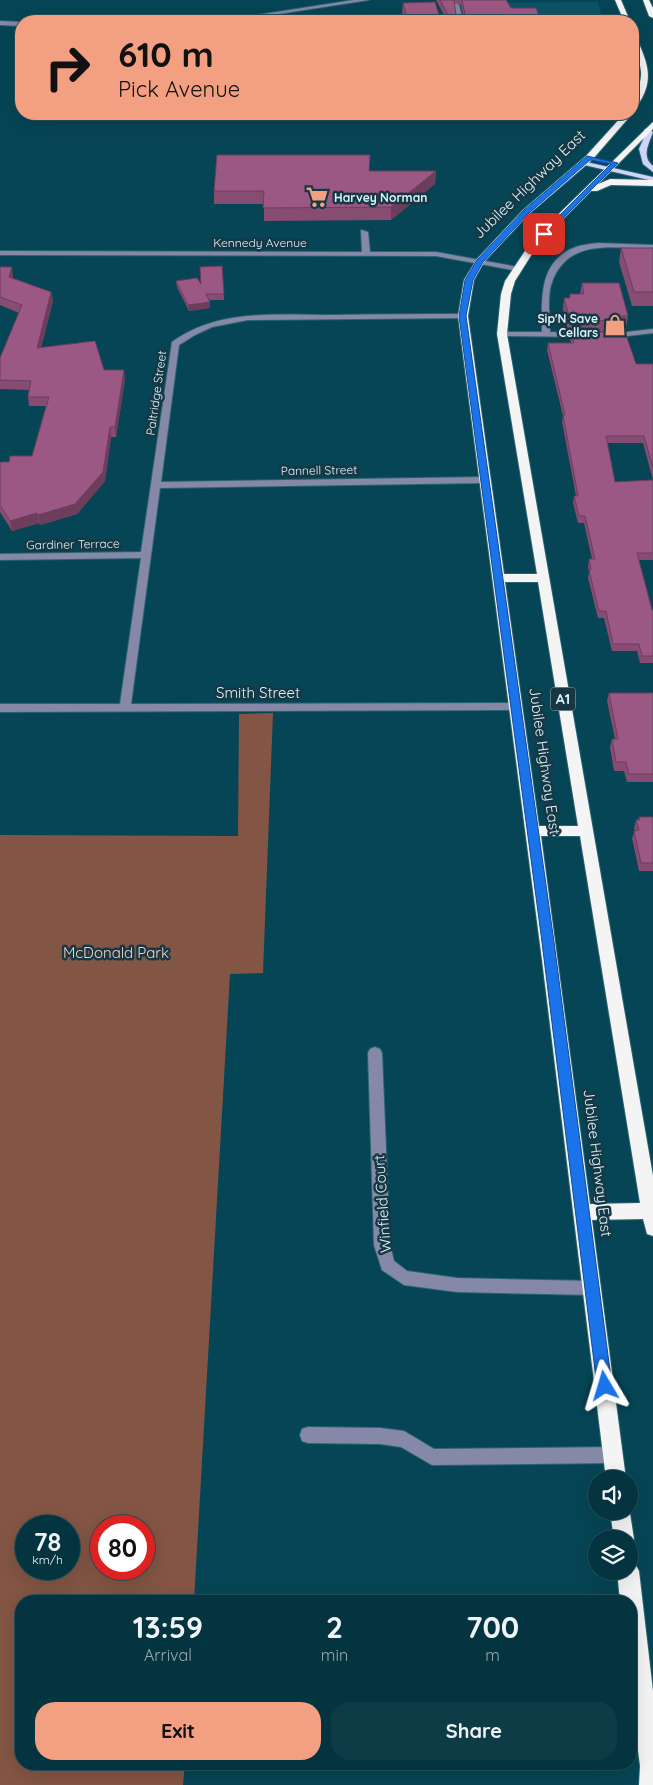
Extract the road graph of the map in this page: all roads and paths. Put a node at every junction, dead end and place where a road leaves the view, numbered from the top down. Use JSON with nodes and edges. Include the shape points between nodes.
{"nodes":[{"id":1,"x":366,"y":0,"type":"edge"},
{"id":2,"x":618,"y":0,"type":"edge"},
{"id":3,"x":646,"y":0,"type":"edge"},
{"id":4,"x":456,"y":6,"type":"edge"},
{"id":5,"x":263,"y":15,"type":"edge"},
{"id":6,"x":458,"y":15,"type":"edge"},
{"id":7,"x":624,"y":15,"type":"edge"},
{"id":8,"x":653,"y":16,"type":"edge"},
{"id":9,"x":0,"y":23,"type":"edge"},
{"id":10,"x":15,"y":24,"type":"edge"},
{"id":11,"x":639,"y":51,"type":"edge"},
{"id":12,"x":639,"y":97,"type":"edge"},
{"id":13,"x":623,"y":120,"type":"edge"},
{"id":14,"x":650,"y":127,"type":"edge"},
{"id":15,"x":586,"y":160,"type":"junction"},
{"id":16,"x":612,"y":166,"type":"junction"},
{"id":17,"x":653,"y":171,"type":"edge"},
{"id":18,"x":653,"y":181,"type":"edge"},
{"id":19,"x":583,"y":196,"type":"junction"},
{"id":20,"x":364,"y":232,"type":"dead end"},
{"id":21,"x":653,"y":246,"type":"edge"},
{"id":22,"x":0,"y":253,"type":"edge"},
{"id":23,"x":366,"y":253,"type":"junction"},
{"id":24,"x":480,"y":261,"type":"junction"},
{"id":25,"x":518,"y":269,"type":"junction"},
{"id":26,"x":463,"y":316,"type":"junction"},
{"id":27,"x":653,"y":331,"type":"edge"},
{"id":28,"x":502,"y":334,"type":"junction"},
{"id":29,"x":546,"y":335,"type":"junction"},
{"id":30,"x":484,"y":480,"type":"junction"},
{"id":31,"x":156,"y":485,"type":"junction"},
{"id":32,"x":146,"y":555,"type":"junction"},
{"id":33,"x":0,"y":557,"type":"edge"},
{"id":34,"x":498,"y":578,"type":"junction"},
{"id":35,"x":543,"y":578,"type":"junction"},
{"id":36,"x":125,"y":707,"type":"junction"},
{"id":37,"x":516,"y":707,"type":"junction"},
{"id":38,"x":0,"y":708,"type":"edge"},
{"id":39,"x":533,"y":831,"type":"junction"},
{"id":40,"x":586,"y":831,"type":"junction"},
{"id":41,"x":375,"y":1053,"type":"dead end"},
{"id":42,"x":582,"y":1212,"type":"junction"},
{"id":43,"x":652,"y":1220,"type":"edge"},
{"id":44,"x":592,"y":1288,"type":"junction"},
{"id":45,"x":308,"y":1435,"type":"dead end"},
{"id":46,"x":613,"y":1455,"type":"junction"},
{"id":47,"x":615,"y":1470,"type":"edge"},
{"id":48,"x":629,"y":1580,"type":"edge"},
{"id":49,"x":630,"y":1595,"type":"edge"},
{"id":50,"x":637,"y":1650,"type":"edge"},
{"id":51,"x":652,"y":1772,"type":"edge"}],
"edges":[{"from":1,"to":5,"type":"street"},
{"from":2,"to":7,"type":"highway"},
{"from":3,"to":8,"type":"highway"},
{"from":4,"to":6,"type":"street"},
{"from":9,"to":10,"type":"street"},
{"from":11,"to":12,"type":"highway","via":[[647,70],[644,89]]},
{"from":13,"to":15,"type":"highway","name":"Jubilee Highway East"},
{"from":14,"to":16,"type":"highway","name":"Jubilee Highway East","number":"A1"},
{"from":14,"to":17,"type":"main road","via":[[642,149],[646,164]]},
{"from":15,"to":16,"type":"main road"},
{"from":15,"to":24,"type":"highway","name":"Jubilee Highway East","via":[[526,212]]},
{"from":16,"to":17,"type":"main road"},
{"from":16,"to":18,"type":"main road"},
{"from":16,"to":19,"type":"highway","name":"Jubilee Highway East","number":"A1"},
{"from":18,"to":19,"type":"highway","via":[[610,182]]},
{"from":19,"to":25,"type":"highway","name":"Jubilee Highway East","number":"A1","via":[[536,242]]},
{"from":20,"to":23,"type":"street"},
{"from":21,"to":29,"type":"street","via":[[598,245],[574,250],[557,263],[546,287]]},
{"from":22,"to":23,"type":"street","name":"Kennedy Avenue"},
{"from":23,"to":24,"type":"street","name":"Kennedy Avenue","via":[[436,254]]},
{"from":24,"to":25,"type":"street","name":"Kennedy Avenue"},
{"from":24,"to":26,"type":"highway","name":"Jubilee Highway East","via":[[469,280]]},
{"from":25,"to":28,"type":"highway","name":"Jubilee Highway East","number":"A1","via":[[506,294]]},
{"from":26,"to":30,"type":"highway","name":"Jubilee Highway East"},
{"from":26,"to":31,"type":"street","name":"Paltridge Street","via":[[248,318],[203,326],[175,344]]},
{"from":27,"to":29,"type":"street","via":[[616,336]]},
{"from":28,"to":29,"type":"street"},
{"from":28,"to":35,"type":"highway","name":"Jubilee Highway East","number":"A1"},
{"from":30,"to":31,"type":"street","name":"Pannell Street"},
{"from":30,"to":34,"type":"highway","name":"Jubilee Highway East"},
{"from":31,"to":32,"type":"street","name":"Paltridge Street"},
{"from":32,"to":33,"type":"street","name":"Gardiner Terrace"},
{"from":32,"to":36,"type":"street","name":"Paltridge Street"},
{"from":34,"to":35,"type":"highway"},
{"from":34,"to":37,"type":"highway","name":"Jubilee Highway East"},
{"from":35,"to":40,"type":"highway","name":"Jubilee Highway East","number":"A1"},
{"from":36,"to":37,"type":"street","name":"Smith Street"},
{"from":36,"to":38,"type":"street","name":"Smith Street"},
{"from":37,"to":39,"type":"highway","name":"Jubilee Highway East"},
{"from":39,"to":40,"type":"highway"},
{"from":39,"to":42,"type":"highway","name":"Jubilee Highway East"},
{"from":40,"to":43,"type":"highway","name":"Jubilee Highway East","number":"A1"},
{"from":41,"to":44,"type":"street","name":"Winfield Court","via":[[382,1245],[387,1265],[404,1278],[457,1285]]},
{"from":42,"to":43,"type":"highway"},
{"from":42,"to":44,"type":"highway","name":"Jubilee Highway East"},
{"from":44,"to":46,"type":"highway","name":"Jubilee Highway East"},
{"from":45,"to":46,"type":"street","via":[[404,1439],[432,1457]]},
{"from":46,"to":47,"type":"highway","name":"Jubilee Highway East"},
{"from":48,"to":49,"type":"highway"},
{"from":50,"to":51,"type":"highway"}]}
